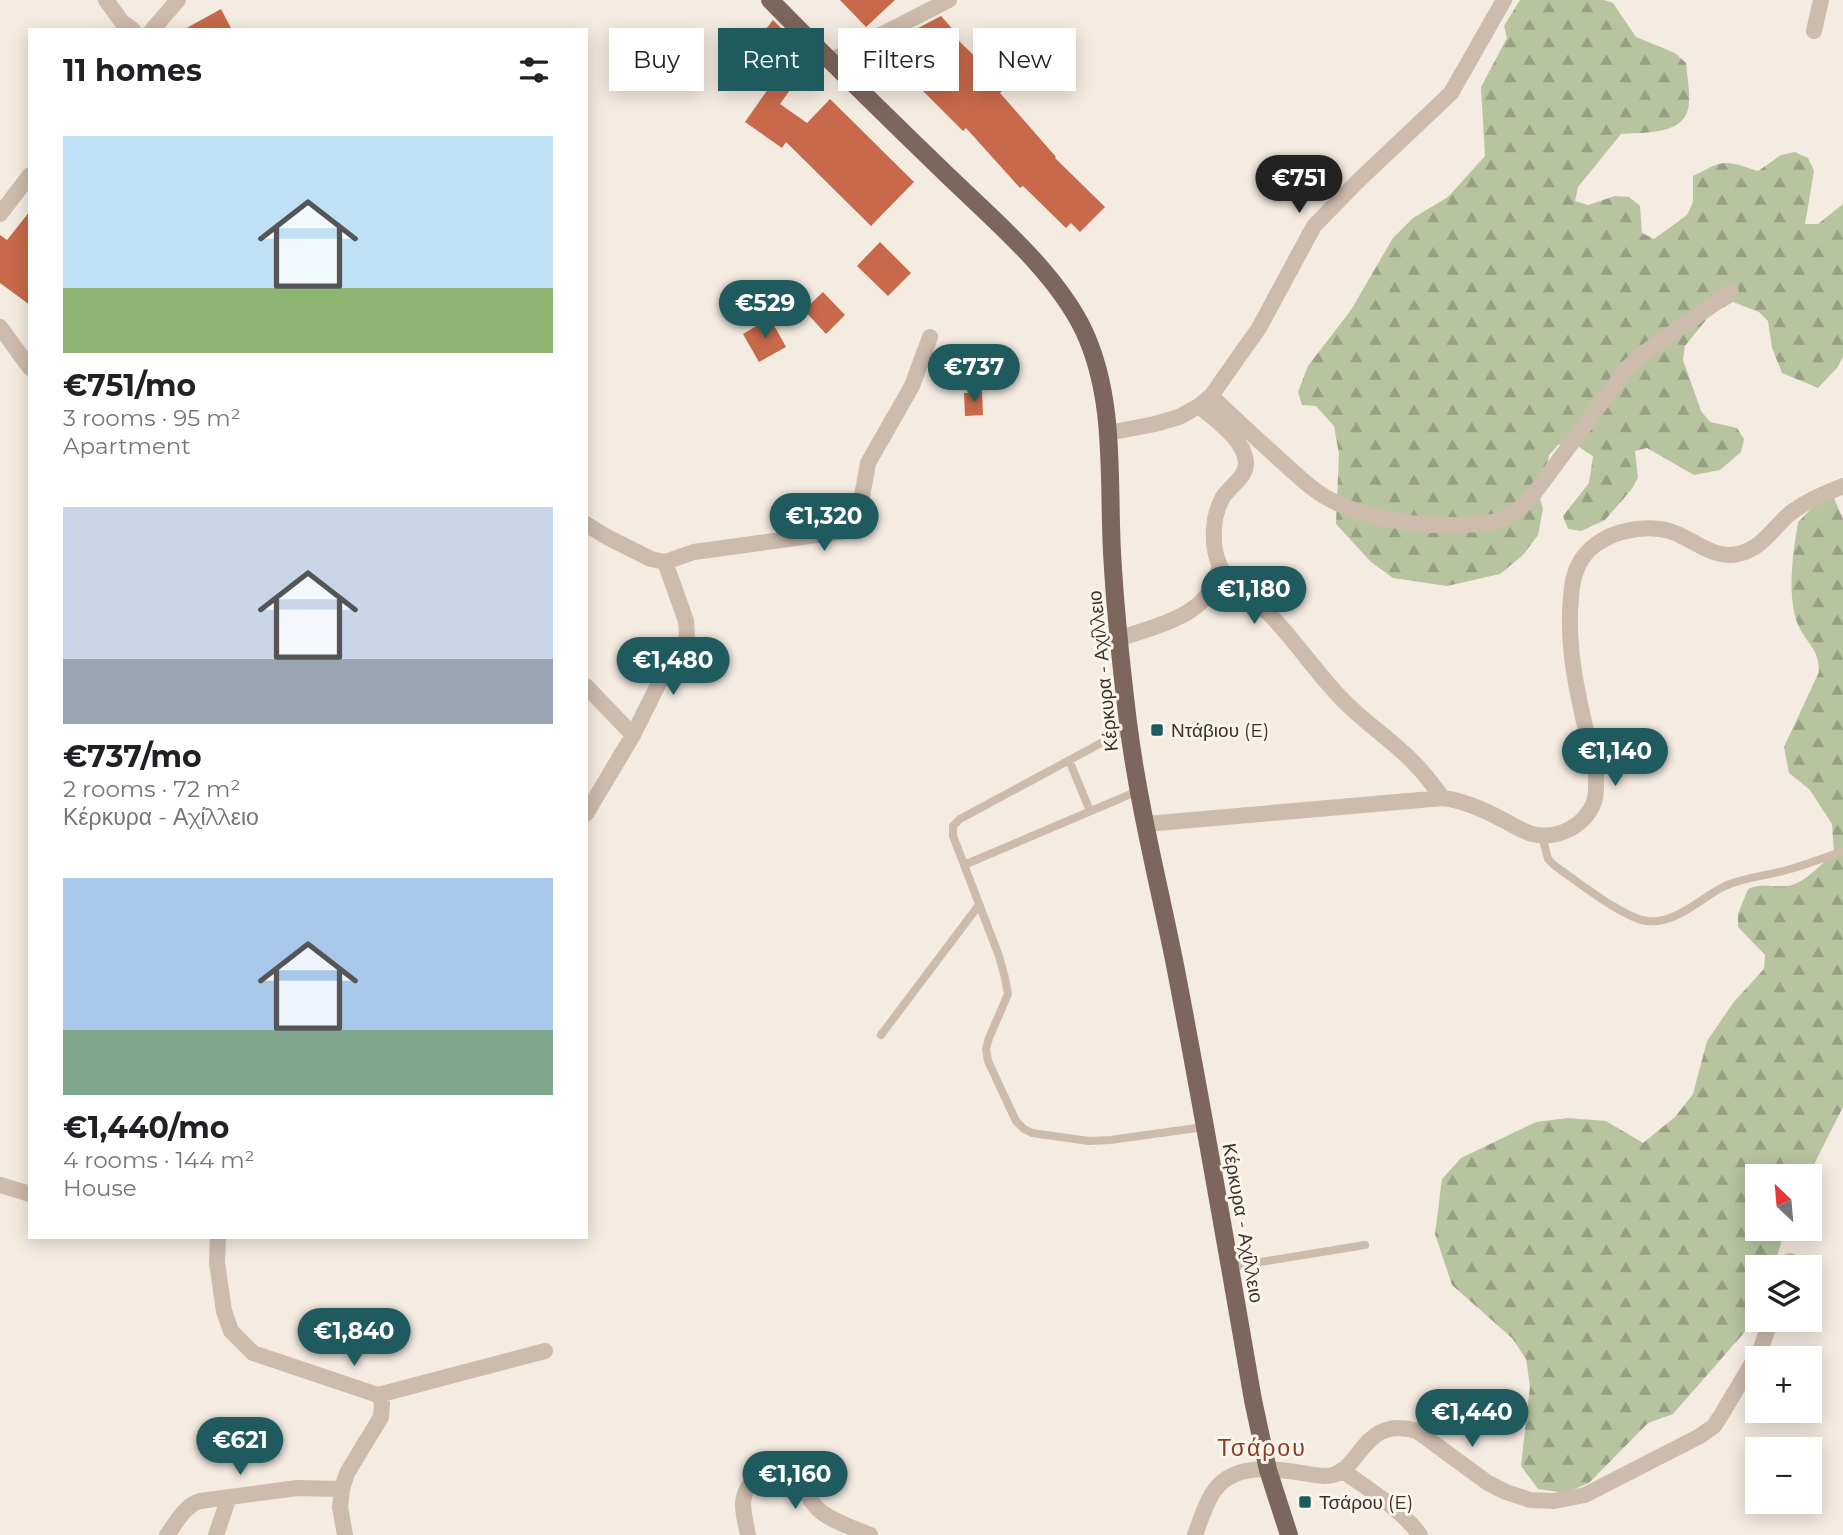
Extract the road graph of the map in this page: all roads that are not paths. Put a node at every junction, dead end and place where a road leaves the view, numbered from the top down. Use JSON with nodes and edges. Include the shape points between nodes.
{"nodes":[{"id":1,"x":106,"y":0,"type":"edge"},
{"id":2,"x":178,"y":0,"type":"edge"},
{"id":3,"x":770,"y":0,"type":"edge"},
{"id":4,"x":949,"y":0,"type":"edge"},
{"id":5,"x":1504,"y":0,"type":"edge"},
{"id":6,"x":1821,"y":0,"type":"edge"},
{"id":7,"x":130,"y":28,"type":"edge"},
{"id":8,"x":154,"y":28,"type":"edge"},
{"id":9,"x":1814,"y":32,"type":"dead end"},
{"id":10,"x":830,"y":61,"type":"junction"},
{"id":11,"x":28,"y":178,"type":"edge"},
{"id":12,"x":0,"y":214,"type":"edge"},
{"id":13,"x":1731,"y":292,"type":"dead end"},
{"id":14,"x":0,"y":327,"type":"edge"},
{"id":15,"x":930,"y":337,"type":"dead end"},
{"id":16,"x":28,"y":365,"type":"edge"},
{"id":17,"x":1205,"y":401,"type":"junction"},
{"id":18,"x":1108,"y":433,"type":"junction"},
{"id":19,"x":1843,"y":486,"type":"edge"},
{"id":20,"x":588,"y":525,"type":"edge"},
{"id":21,"x":666,"y":562,"type":"junction"},
{"id":22,"x":1220,"y":566,"type":"junction"},
{"id":23,"x":1118,"y":639,"type":"junction"},
{"id":24,"x":588,"y":688,"type":"edge"},
{"id":25,"x":1129,"y":728,"type":"junction"},
{"id":26,"x":633,"y":735,"type":"junction"},
{"id":27,"x":1069,"y":760,"type":"junction"},
{"id":28,"x":1140,"y":790,"type":"junction"},
{"id":29,"x":1443,"y":798,"type":"junction"},
{"id":30,"x":588,"y":811,"type":"edge"},
{"id":31,"x":1090,"y":811,"type":"junction"},
{"id":32,"x":1146,"y":824,"type":"junction"},
{"id":33,"x":1542,"y":836,"type":"junction"},
{"id":34,"x":1843,"y":851,"type":"edge"},
{"id":35,"x":964,"y":865,"type":"junction"},
{"id":36,"x":979,"y":905,"type":"junction"},
{"id":37,"x":881,"y":1035,"type":"dead end"},
{"id":38,"x":1204,"y":1127,"type":"junction"},
{"id":39,"x":0,"y":1185,"type":"edge"},
{"id":40,"x":28,"y":1193,"type":"edge"},
{"id":41,"x":218,"y":1239,"type":"edge"},
{"id":42,"x":1365,"y":1245,"type":"dead end"},
{"id":43,"x":1230,"y":1267,"type":"junction"},
{"id":44,"x":1767,"y":1332,"type":"edge"},
{"id":45,"x":545,"y":1351,"type":"dead end"},
{"id":46,"x":378,"y":1395,"type":"junction"},
{"id":47,"x":1268,"y":1470,"type":"junction"},
{"id":48,"x":1342,"y":1470,"type":"junction"},
{"id":49,"x":342,"y":1489,"type":"junction"},
{"id":50,"x":229,"y":1497,"type":"junction"},
{"id":51,"x":167,"y":1535,"type":"edge"},
{"id":52,"x":216,"y":1535,"type":"edge"},
{"id":53,"x":345,"y":1535,"type":"edge"},
{"id":54,"x":748,"y":1535,"type":"edge"},
{"id":55,"x":870,"y":1535,"type":"edge"},
{"id":56,"x":1195,"y":1535,"type":"edge"},
{"id":57,"x":1289,"y":1535,"type":"edge"},
{"id":58,"x":1420,"y":1535,"type":"edge"}],
"edges":[{"from":1,"to":7,"type":"street"},
{"from":2,"to":8,"type":"street"},
{"from":3,"to":10,"type":"main road","name":"Κέρκυρα - Αχίλλειο"},
{"from":4,"to":10,"type":"street"},
{"from":5,"to":17,"type":"street","via":[[1451,93],[1314,226],[1259,328]]},
{"from":6,"to":9,"type":"street"},
{"from":10,"to":18,"type":"main road","name":"Κέρκυρα - Αχίλλειο","via":[[1054,284],[1083,328],[1094,356]]},
{"from":11,"to":12,"type":"street"},
{"from":13,"to":17,"type":"street","via":[[1629,367],[1530,499],[1518,512],[1492,523],[1425,526],[1337,503]]},
{"from":14,"to":16,"type":"street"},
{"from":15,"to":21,"type":"street","via":[[912,386],[868,463],[860,513],[851,528],[694,552]]},
{"from":17,"to":18,"type":"street","via":[[1179,417]]},
{"from":17,"to":22,"type":"street","via":[[1239,445],[1246,463],[1224,496],[1214,524]]},
{"from":18,"to":23,"type":"main road","name":"Κέρκυρα - Αχίλλειο"},
{"from":19,"to":33,"type":"street","via":[[1808,501],[1758,546],[1735,555],[1712,552],[1662,529],[1645,528],[1609,535],[1583,557],[1571,588],[1569,634],[1596,792],[1580,822]]},
{"from":20,"to":21,"type":"street","via":[[651,559]]},
{"from":21,"to":26,"type":"street","via":[[687,636]]},
{"from":22,"to":23,"type":"street","via":[[1210,590],[1191,611]]},
{"from":22,"to":29,"type":"street","via":[[1347,705],[1415,764]]},
{"from":23,"to":25,"type":"main road","name":"Κέρκυρα - Αχίλλειο"},
{"from":24,"to":26,"type":"street"},
{"from":25,"to":27,"type":"lane"},
{"from":25,"to":28,"type":"main road","name":"Κέρκυρα - Αχίλλειο"},
{"from":26,"to":30,"type":"street"},
{"from":27,"to":31,"type":"lane"},
{"from":27,"to":35,"type":"lane","via":[[956,822],[953,836]]},
{"from":28,"to":31,"type":"lane"},
{"from":28,"to":32,"type":"main road","name":"Κέρκυρα - Αχίλλειο"},
{"from":29,"to":32,"type":"street"},
{"from":29,"to":33,"type":"street","via":[[1463,801]]},
{"from":31,"to":35,"type":"lane"},
{"from":32,"to":38,"type":"main road","name":"Κέρκυρα - Αχίλλειο"},
{"from":33,"to":34,"type":"lane","via":[[1548,859],[1555,866],[1620,911],[1648,921],[1677,915],[1746,878],[1785,871]]},
{"from":35,"to":36,"type":"lane"},
{"from":36,"to":37,"type":"lane"},
{"from":36,"to":38,"type":"lane","via":[[1008,994],[989,1038],[988,1061],[1024,1129],[1089,1141]]},
{"from":38,"to":43,"type":"main road","name":"Κέρκυρα - Αχίλλειο"},
{"from":39,"to":40,"type":"street"},
{"from":41,"to":46,"type":"street","via":[[224,1311],[231,1331],[253,1353]]},
{"from":42,"to":43,"type":"lane"},
{"from":43,"to":47,"type":"main road","name":"Κέρκυρα - Αχίλλειο"},
{"from":44,"to":48,"type":"street","via":[[1714,1426],[1585,1495],[1554,1502],[1506,1492],[1406,1428],[1376,1435]]},
{"from":45,"to":46,"type":"street"},
{"from":46,"to":49,"type":"street","via":[[381,1417]]},
{"from":47,"to":48,"type":"street","via":[[1329,1477]]},
{"from":47,"to":56,"type":"street","via":[[1247,1471],[1224,1480],[1211,1496]]},
{"from":47,"to":57,"type":"main road","name":"Κέρκυρα - Αχίλλειο"},
{"from":48,"to":58,"type":"street","via":[[1391,1506]]},
{"from":49,"to":50,"type":"street","via":[[297,1488]]},
{"from":49,"to":53,"type":"street"},
{"from":50,"to":51,"type":"street","via":[[194,1503]]},
{"from":50,"to":52,"type":"street"},
{"from":54,"to":55,"type":"street","via":[[743,1499],[748,1486],[768,1473],[779,1472],[797,1481],[822,1512]]}]}
